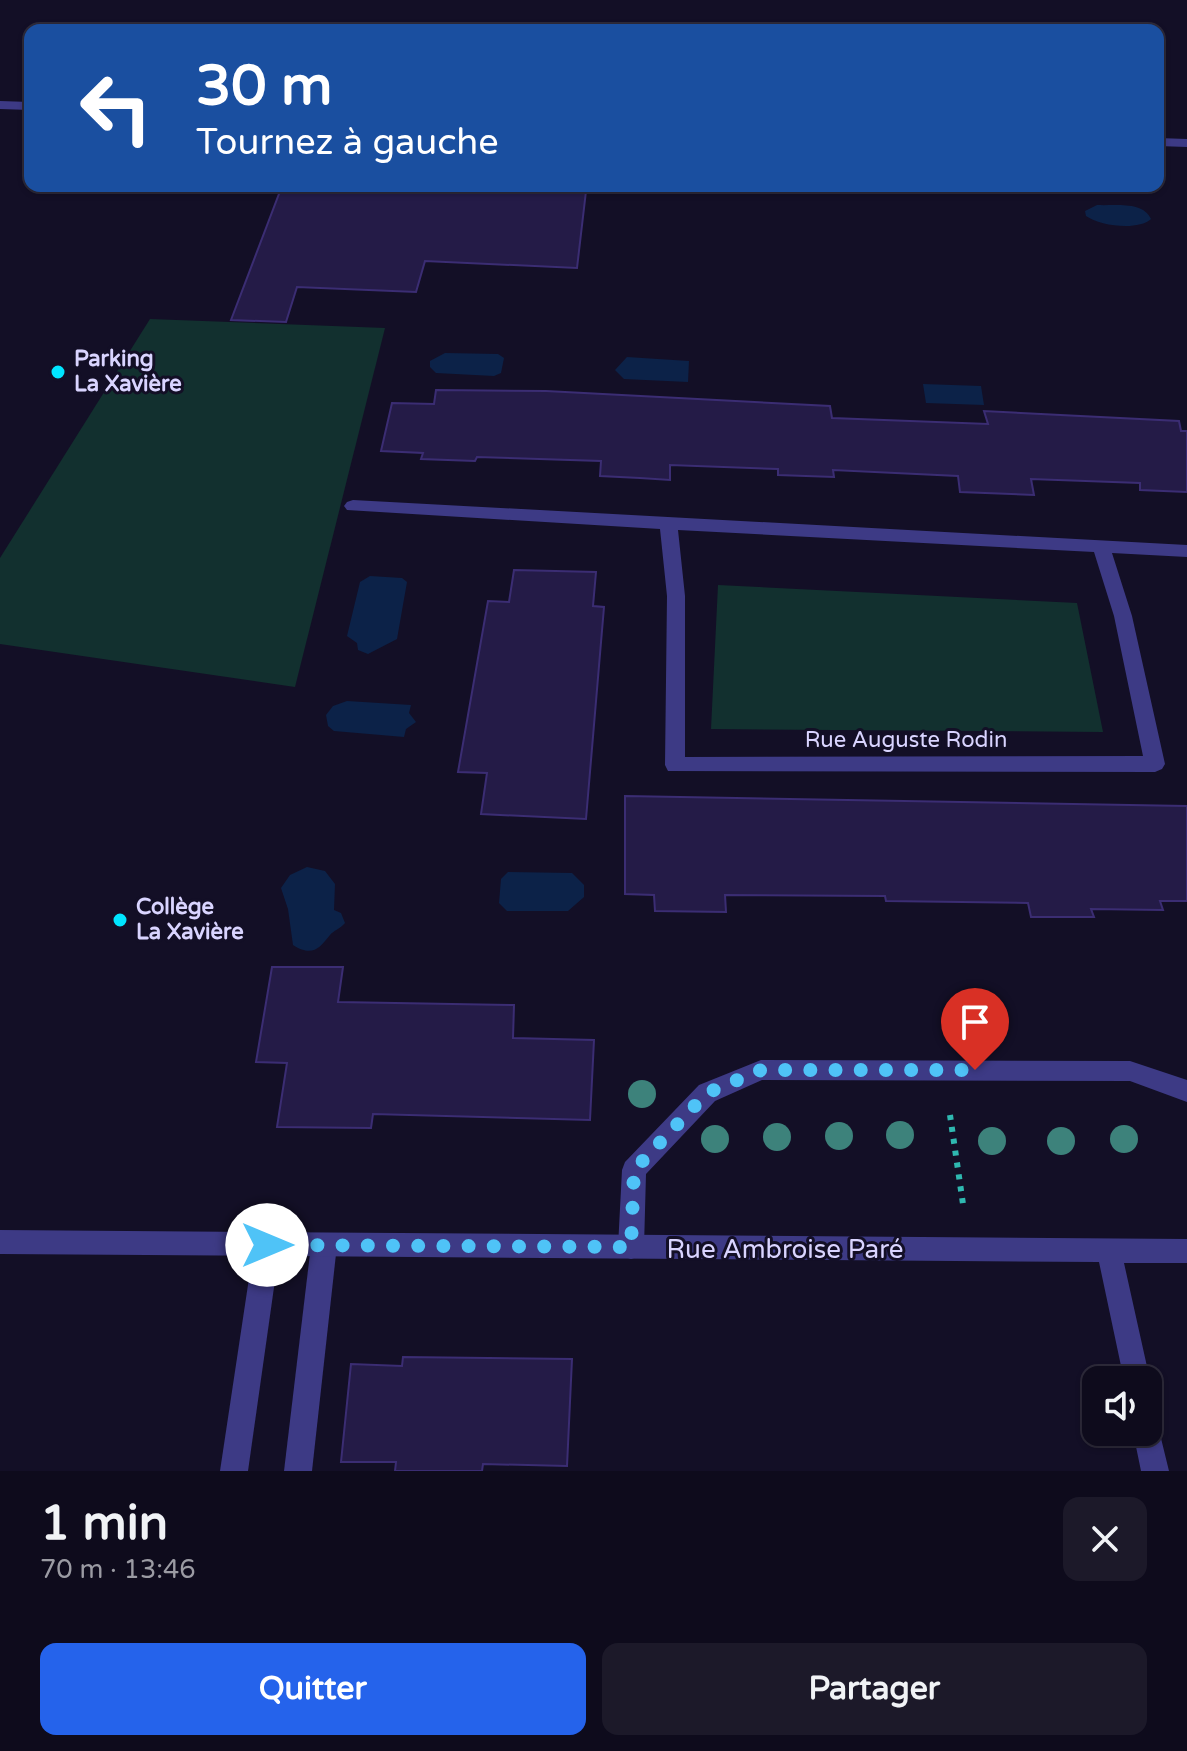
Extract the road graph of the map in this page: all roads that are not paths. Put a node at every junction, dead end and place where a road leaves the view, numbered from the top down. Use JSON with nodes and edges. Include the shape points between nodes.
{"nodes":[{"id":1,"x":0,"y":105,"type":"edge"},
{"id":2,"x":24,"y":106,"type":"edge"},
{"id":3,"x":1164,"y":142,"type":"edge"},
{"id":4,"x":1187,"y":143,"type":"edge"},
{"id":5,"x":353,"y":506,"type":"dead end"},
{"id":6,"x":669,"y":525,"type":"junction"},
{"id":7,"x":1101,"y":547,"type":"junction"},
{"id":8,"x":1187,"y":551,"type":"edge"},
{"id":9,"x":1187,"y":1091,"type":"edge"},
{"id":10,"x":0,"y":1242,"type":"edge"},
{"id":11,"x":267,"y":1245,"type":"junction"},
{"id":12,"x":324,"y":1245,"type":"junction"},
{"id":13,"x":631,"y":1247,"type":"junction"},
{"id":14,"x":1109,"y":1251,"type":"junction"},
{"id":15,"x":1187,"y":1251,"type":"edge"},
{"id":16,"x":1134,"y":1366,"type":"edge"},
{"id":17,"x":1150,"y":1446,"type":"edge"},
{"id":18,"x":234,"y":1471,"type":"edge"},
{"id":19,"x":298,"y":1471,"type":"edge"},
{"id":20,"x":1155,"y":1471,"type":"edge"}],
"edges":[{"from":1,"to":2,"type":"street"},
{"from":3,"to":4,"type":"street"},
{"from":5,"to":6,"type":"street"},
{"from":6,"to":7,"type":"street"},
{"from":6,"to":7,"type":"street","name":"Rue Auguste Rodin","via":[[676,596],[675,765],[1155,764],[1123,616]]},
{"from":7,"to":8,"type":"street"},
{"from":9,"to":13,"type":"street","via":[[1130,1071],[761,1070],[707,1093],[634,1170]]},
{"from":10,"to":11,"type":"street","name":"Rue Ambroise Paré"},
{"from":11,"to":12,"type":"street","name":"Rue Ambroise Paré"},
{"from":11,"to":18,"type":"street"},
{"from":12,"to":13,"type":"street","name":"Rue Ambroise Paré"},
{"from":12,"to":19,"type":"street"},
{"from":13,"to":14,"type":"street","name":"Rue Ambroise Paré"},
{"from":14,"to":15,"type":"street","name":"Rue Ambroise Paré"},
{"from":14,"to":16,"type":"street"},
{"from":17,"to":20,"type":"street"}]}
